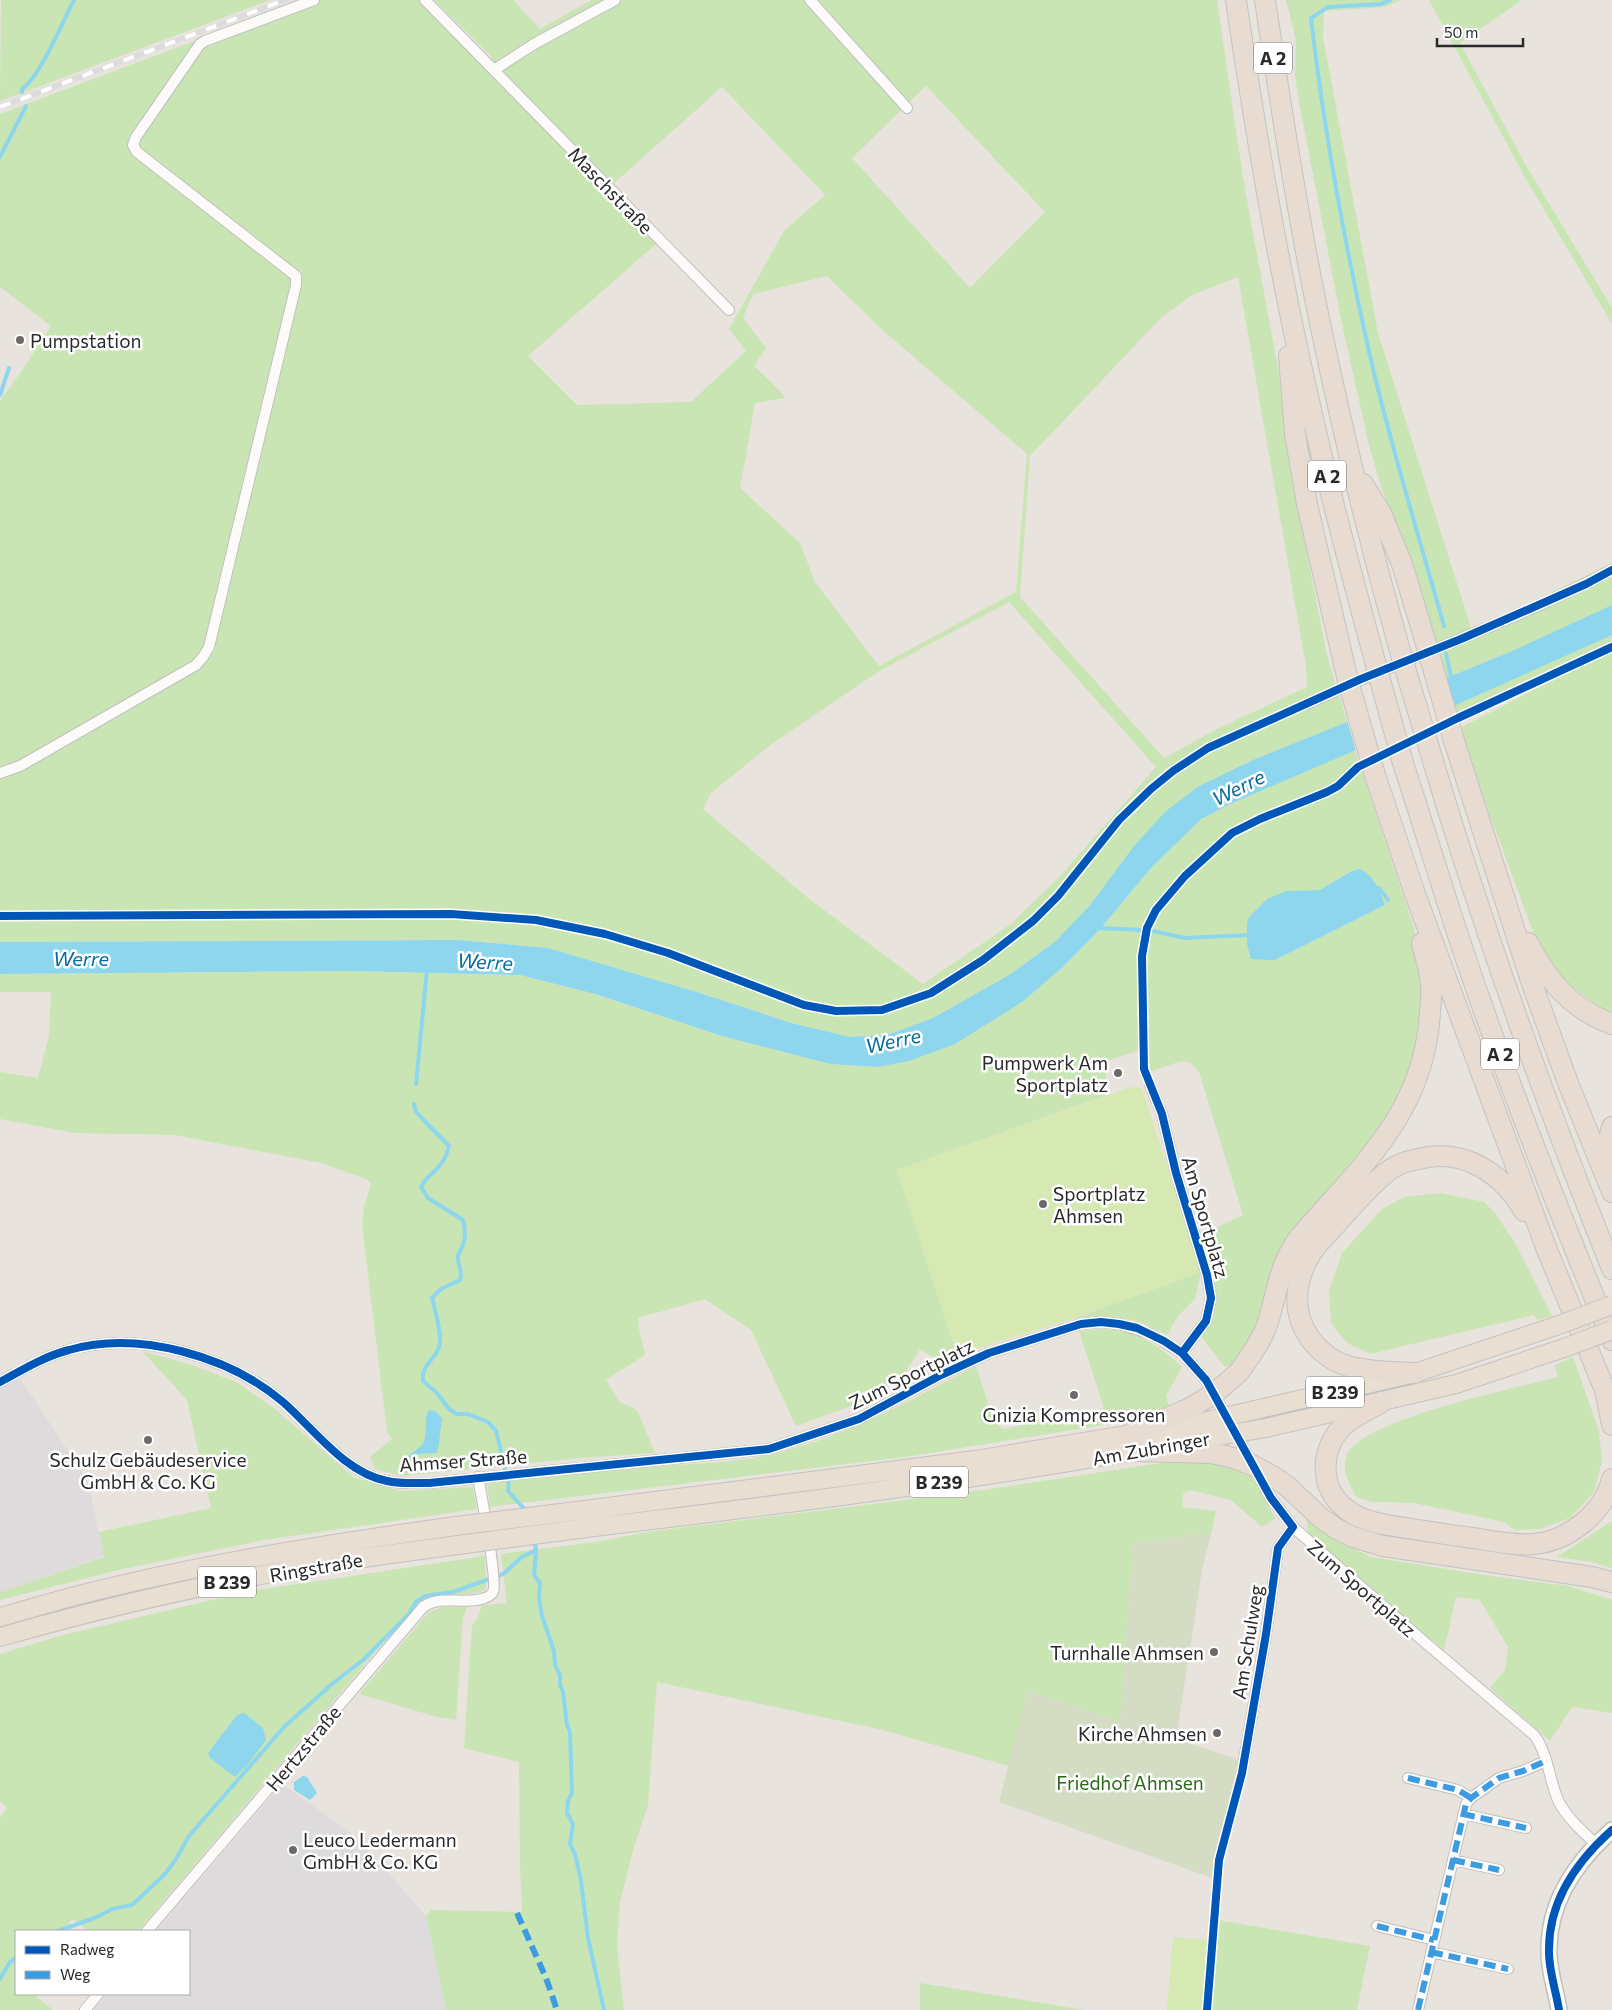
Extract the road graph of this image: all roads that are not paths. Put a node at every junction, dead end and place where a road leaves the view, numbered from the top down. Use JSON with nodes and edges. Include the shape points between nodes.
{"nodes":[{"id":1,"x":314,"y":0,"type":"edge"},
{"id":2,"x":425,"y":0,"type":"edge"},
{"id":3,"x":615,"y":0,"type":"edge"},
{"id":4,"x":810,"y":0,"type":"edge"},
{"id":5,"x":1236,"y":0,"type":"edge"},
{"id":6,"x":1264,"y":0,"type":"edge"},
{"id":7,"x":494,"y":70,"type":"junction"},
{"id":8,"x":907,"y":108,"type":"dead end"},
{"id":9,"x":1284,"y":282,"type":"junction"},
{"id":10,"x":729,"y":310,"type":"dead end"},
{"id":11,"x":1355,"y":473,"type":"junction"},
{"id":12,"x":1612,"y":570,"type":"edge"},
{"id":13,"x":1307,"y":704,"type":"dead end"},
{"id":14,"x":0,"y":773,"type":"edge"},
{"id":15,"x":1415,"y":894,"type":"junction"},
{"id":16,"x":1505,"y":902,"type":"junction"},
{"id":17,"x":1612,"y":1024,"type":"edge"},
{"id":18,"x":1150,"y":1085,"type":"dead end"},
{"id":19,"x":1612,"y":1127,"type":"edge"},
{"id":20,"x":1611,"y":1190,"type":"edge"},
{"id":21,"x":1547,"y":1250,"type":"junction"},
{"id":22,"x":1612,"y":1269,"type":"edge"},
{"id":23,"x":1612,"y":1305,"type":"edge"},
{"id":24,"x":1612,"y":1330,"type":"edge"},
{"id":25,"x":1612,"y":1340,"type":"edge"},
{"id":26,"x":1182,"y":1353,"type":"junction"},
{"id":27,"x":1415,"y":1374,"type":"junction"},
{"id":28,"x":0,"y":1382,"type":"edge"},
{"id":29,"x":1609,"y":1399,"type":"edge"},
{"id":30,"x":1382,"y":1402,"type":"junction"},
{"id":31,"x":1194,"y":1415,"type":"junction"},
{"id":32,"x":1612,"y":1426,"type":"edge"},
{"id":33,"x":1134,"y":1443,"type":"junction"},
{"id":34,"x":1209,"y":1446,"type":"junction"},
{"id":35,"x":769,"y":1449,"type":"joint"},
{"id":36,"x":482,"y":1477,"type":"junction"},
{"id":37,"x":1612,"y":1479,"type":"edge"},
{"id":38,"x":456,"y":1526,"type":"joint"},
{"id":39,"x":1293,"y":1527,"type":"junction"},
{"id":40,"x":458,"y":1545,"type":"joint"},
{"id":41,"x":1612,"y":1582,"type":"edge"},
{"id":42,"x":477,"y":1600,"type":"joint"},
{"id":43,"x":0,"y":1617,"type":"edge"},
{"id":44,"x":0,"y":1637,"type":"edge"},
{"id":45,"x":1546,"y":1761,"type":"junction"},
{"id":46,"x":1243,"y":1766,"type":"dead end"},
{"id":47,"x":1408,"y":1778,"type":"dead end"},
{"id":48,"x":1471,"y":1798,"type":"junction"},
{"id":49,"x":1463,"y":1814,"type":"junction"},
{"id":50,"x":1526,"y":1828,"type":"dead end"},
{"id":51,"x":1612,"y":1830,"type":"edge"},
{"id":52,"x":1596,"y":1844,"type":"junction"},
{"id":53,"x":1453,"y":1860,"type":"junction"},
{"id":54,"x":1499,"y":1870,"type":"dead end"},
{"id":55,"x":1377,"y":1926,"type":"dead end"},
{"id":56,"x":149,"y":1930,"type":"edge"},
{"id":57,"x":1434,"y":1940,"type":"junction"},
{"id":58,"x":1431,"y":1952,"type":"junction"},
{"id":59,"x":1508,"y":1969,"type":"dead end"},
{"id":60,"x":97,"y":1995,"type":"edge"},
{"id":61,"x":85,"y":2010,"type":"edge"},
{"id":62,"x":1418,"y":2010,"type":"edge"},
{"id":63,"x":1559,"y":2010,"type":"edge"}],
"edges":[{"from":1,"to":14,"type":"street","via":[[200,44],[133,145],[137,152],[296,276],[208,647],[196,665],[20,766]]},
{"from":2,"to":7,"type":"street","name":"Maschstraße"},
{"from":3,"to":7,"type":"street"},
{"from":4,"to":8,"type":"street"},
{"from":5,"to":9,"type":"highway","number":"A 2"},
{"from":6,"to":11,"type":"highway","number":"A 2","via":[[1321,327]]},
{"from":7,"to":10,"type":"street","name":"Maschstraße"},
{"from":9,"to":15,"type":"highway","bridge":true,"via":[[1295,434],[1307,504],[1348,681]]},
{"from":9,"to":25,"type":"highway","number":"A 2","bridge":true,"via":[[1315,430],[1403,763],[1468,965],[1575,1252]]},
{"from":11,"to":16,"type":"highway","bridge":true,"via":[[1385,522],[1402,564]]},
{"from":11,"to":22,"type":"highway","number":"A 2","bridge":true,"via":[[1372,550],[1452,828],[1559,1138]]},
{"from":12,"to":13,"type":"street","via":[[1467,637]]},
{"from":15,"to":21,"type":"highway"},
{"from":15,"to":31,"type":"highway","bridge":true,"via":[[1431,984],[1430,1025],[1424,1060],[1414,1086],[1389,1133],[1288,1254],[1259,1342],[1238,1372]]},
{"from":16,"to":17,"type":"highway","via":[[1538,962],[1556,987],[1578,1007]]},
{"from":16,"to":20,"type":"highway","via":[[1565,1074]]},
{"from":18,"to":26,"type":"street","name":"Am Sportplatz","via":[[1162,1114],[1176,1174],[1208,1275],[1211,1298],[1206,1321]]},
{"from":19,"to":20,"type":"highway","via":[[1608,1154]]},
{"from":21,"to":27,"type":"highway","via":[[1515,1195],[1486,1168],[1466,1159],[1431,1155],[1408,1161],[1388,1171],[1369,1188],[1312,1251],[1297,1288],[1297,1309],[1303,1328],[1315,1346],[1346,1366]]},
{"from":21,"to":29,"type":"highway"},
{"from":23,"to":27,"type":"highway","name":"Am Zubringer","number":"B 239","bridge":true},
{"from":24,"to":30,"type":"highway","name":"Am Zubringer","number":"B 239","bridge":true,"via":[[1456,1384]]},
{"from":26,"to":35,"type":"street","name":"Zum Sportplatz","via":[[1137,1328],[1101,1322],[1081,1324],[989,1354],[941,1375],[859,1419]]},
{"from":26,"to":39,"type":"street","name":"Zum Sportplatz","via":[[1206,1380],[1271,1498]]},
{"from":27,"to":31,"type":"highway","name":"Am Zubringer","number":"B 239","bridge":true,"via":[[1256,1410]]},
{"from":28,"to":36,"type":"street","name":"Ahmser Straße","via":[[69,1349],[118,1344],[147,1344],[175,1349],[230,1368],[258,1384],[282,1401],[359,1472],[389,1482],[429,1483]]},
{"from":29,"to":32,"type":"highway"},
{"from":30,"to":34,"type":"highway","name":"Am Zubringer","number":"B 239","bridge":true,"via":[[1266,1428]]},
{"from":30,"to":37,"type":"highway","via":[[1346,1423],[1336,1434],[1324,1465],[1335,1498],[1361,1519],[1512,1544],[1535,1544],[1571,1532],[1589,1518],[1602,1502]]},
{"from":31,"to":33,"type":"highway"},
{"from":33,"to":34,"type":"highway"},
{"from":33,"to":38,"type":"highway","name":"Am Zubringer","number":"B 239","bridge":true},
{"from":33,"to":40,"type":"highway","name":"Am Zubringer","number":"B 239","bridge":true,"via":[[925,1484]]},
{"from":34,"to":41,"type":"highway","bridge":true,"via":[[1221,1454],[1256,1466],[1287,1486],[1321,1518],[1353,1537],[1376,1544]]},
{"from":35,"to":36,"type":"street","name":"Ahmser Straße"},
{"from":36,"to":42,"type":"street","name":"Ahmser Straße","via":[[494,1587],[491,1596]]},
{"from":38,"to":43,"type":"highway","name":"Ringstraße","number":"B 239","via":[[332,1544],[203,1568],[92,1592]]},
{"from":39,"to":45,"type":"street","name":"Zum Sportplatz","via":[[1534,1735]]},
{"from":39,"to":46,"type":"street","name":"Am Schulweg","via":[[1278,1548]]},
{"from":40,"to":44,"type":"highway","name":"Ringstraße","number":"B 239","via":[[323,1564],[204,1586]]},
{"from":42,"to":56,"type":"street","name":"Hertzstraße","via":[[441,1600],[424,1606]]},
{"from":45,"to":48,"type":"street","via":[[1499,1778]]},
{"from":45,"to":52,"type":"street","name":"Zum Sportplatz","via":[[1565,1812]]},
{"from":47,"to":48,"type":"street","via":[[1458,1790]]},
{"from":48,"to":49,"type":"street"},
{"from":49,"to":50,"type":"street"},
{"from":49,"to":53,"type":"street"},
{"from":51,"to":52,"type":"main road"},
{"from":52,"to":63,"type":"main road","via":[[1575,1868],[1553,1917],[1548,1949]]},
{"from":53,"to":54,"type":"street"},
{"from":53,"to":57,"type":"street"},
{"from":55,"to":57,"type":"street"},
{"from":57,"to":58,"type":"street"},
{"from":58,"to":59,"type":"street"},
{"from":58,"to":62,"type":"street"},
{"from":60,"to":61,"type":"street"}]}
